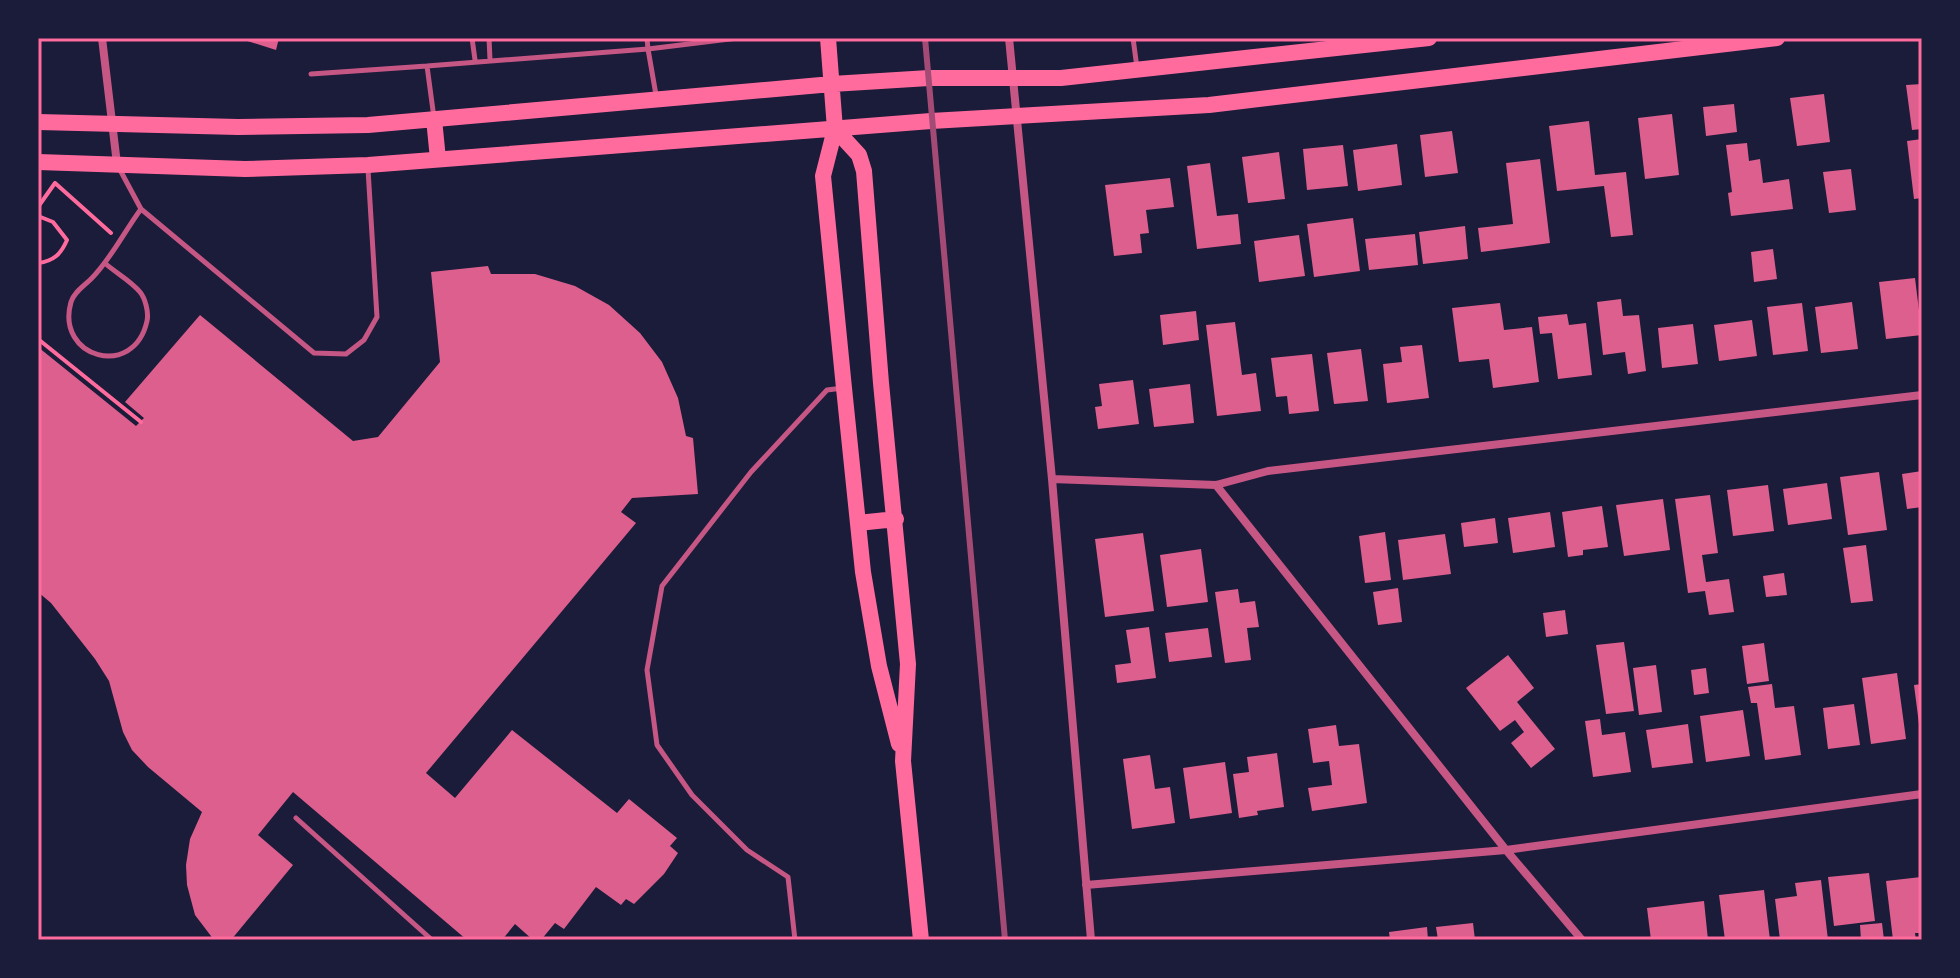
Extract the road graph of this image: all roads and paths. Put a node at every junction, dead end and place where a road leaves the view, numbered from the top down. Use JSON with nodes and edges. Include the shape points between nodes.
{"nodes":[{"id":1,"x":102,"y":38,"type":"edge"},
{"id":2,"x":472,"y":38,"type":"edge"},
{"id":3,"x":489,"y":38,"type":"edge"},
{"id":4,"x":647,"y":38,"type":"edge"},
{"id":5,"x":738,"y":38,"type":"edge"},
{"id":6,"x":828,"y":38,"type":"edge"},
{"id":7,"x":1009,"y":38,"type":"edge"},
{"id":8,"x":1133,"y":38,"type":"edge"},
{"id":9,"x":1429,"y":38,"type":"edge"},
{"id":10,"x":1777,"y":38,"type":"edge"},
{"id":11,"x":1672,"y":44,"type":"edge"},
{"id":12,"x":648,"y":49,"type":"junction"},
{"id":13,"x":475,"y":60,"type":"junction"},
{"id":14,"x":490,"y":60,"type":"junction"},
{"id":15,"x":427,"y":66,"type":"junction"},
{"id":16,"x":1138,"y":69,"type":"junction"},
{"id":17,"x":311,"y":74,"type":"dead end"},
{"id":18,"x":1012,"y":77,"type":"junction"},
{"id":19,"x":832,"y":84,"type":"junction"},
{"id":20,"x":657,"y":99,"type":"junction"},
{"id":21,"x":1015,"y":118,"type":"junction"},
{"id":22,"x":434,"y":119,"type":"junction"},
{"id":23,"x":38,"y":122,"type":"edge"},
{"id":24,"x":112,"y":125,"type":"junction"},
{"id":25,"x":835,"y":129,"type":"junction"},
{"id":26,"x":438,"y":159,"type":"junction"},
{"id":27,"x":43,"y":162,"type":"edge"},
{"id":28,"x":117,"y":164,"type":"junction"},
{"id":29,"x":368,"y":165,"type":"junction"},
{"id":30,"x":55,"y":183,"type":"junction"},
{"id":31,"x":38,"y":207,"type":"edge"},
{"id":32,"x":141,"y":209,"type":"junction"},
{"id":33,"x":38,"y":216,"type":"edge"},
{"id":34,"x":119,"y":240,"type":"junction"},
{"id":35,"x":38,"y":263,"type":"edge"},
{"id":36,"x":106,"y":264,"type":"junction"},
{"id":37,"x":38,"y":339,"type":"edge"},
{"id":38,"x":844,"y":388,"type":"junction"},
{"id":39,"x":1922,"y":395,"type":"edge"},
{"id":40,"x":141,"y":422,"type":"dead end"},
{"id":41,"x":1052,"y":479,"type":"junction"},
{"id":42,"x":1216,"y":485,"type":"junction"},
{"id":43,"x":896,"y":519,"type":"junction"},
{"id":44,"x":858,"y":523,"type":"junction"},
{"id":45,"x":903,"y":761,"type":"junction"},
{"id":46,"x":1922,"y":794,"type":"edge"},
{"id":47,"x":296,"y":818,"type":"dead end"},
{"id":48,"x":1506,"y":850,"type":"junction"},
{"id":49,"x":1086,"y":885,"type":"junction"},
{"id":50,"x":432,"y":940,"type":"edge"},
{"id":51,"x":795,"y":940,"type":"edge"},
{"id":52,"x":921,"y":940,"type":"edge"},
{"id":53,"x":1091,"y":940,"type":"edge"},
{"id":54,"x":1582,"y":940,"type":"edge"}],
"edges":[{"from":1,"to":24,"type":"street"},
{"from":2,"to":13,"type":"lane"},
{"from":3,"to":14,"type":"lane"},
{"from":4,"to":12,"type":"lane"},
{"from":5,"to":12,"type":"lane"},
{"from":6,"to":19,"type":"main road"},
{"from":7,"to":18,"type":"street"},
{"from":8,"to":16,"type":"lane"},
{"from":9,"to":16,"type":"main road"},
{"from":10,"to":11,"type":"main road"},
{"from":11,"to":21,"type":"main road","via":[[1209,105]]},
{"from":12,"to":14,"type":"lane"},
{"from":12,"to":20,"type":"lane"},
{"from":13,"to":14,"type":"lane"},
{"from":13,"to":15,"type":"lane"},
{"from":15,"to":17,"type":"lane"},
{"from":15,"to":22,"type":"lane"},
{"from":16,"to":18,"type":"main road","via":[[1061,78]]},
{"from":18,"to":19,"type":"main road"},
{"from":18,"to":21,"type":"street"},
{"from":19,"to":20,"type":"main road"},
{"from":19,"to":25,"type":"main road"},
{"from":20,"to":22,"type":"main road"},
{"from":21,"to":25,"type":"main road"},
{"from":21,"to":41,"type":"street"},
{"from":22,"to":24,"type":"main road","via":[[368,125]]},
{"from":22,"to":26,"type":"main road"},
{"from":23,"to":24,"type":"main road"},
{"from":24,"to":28,"type":"street"},
{"from":25,"to":26,"type":"main road"},
{"from":25,"to":38,"type":"main road","via":[[823,176]]},
{"from":25,"to":43,"type":"main road","via":[[859,155],[864,171]]},
{"from":26,"to":29,"type":"main road"},
{"from":27,"to":28,"type":"main road"},
{"from":27,"to":30,"type":"path"},
{"from":28,"to":29,"type":"main road","via":[[245,169]]},
{"from":28,"to":32,"type":"lane"},
{"from":29,"to":32,"type":"lane","via":[[377,317],[364,340],[346,354],[314,353]]},
{"from":30,"to":31,"type":"path"},
{"from":30,"to":34,"type":"path"},
{"from":32,"to":34,"type":"lane"},
{"from":33,"to":35,"type":"path","via":[[53,222],[67,240],[56,258]]},
{"from":34,"to":36,"type":"lane"},
{"from":36,"to":36,"type":"lane","via":[[72,297],[68,318],[74,338],[93,354],[112,357],[128,352],[144,335],[148,314],[141,292]]},
{"from":37,"to":40,"type":"path"},
{"from":38,"to":44,"type":"main road"},
{"from":38,"to":51,"type":"lane","via":[[827,390],[772,449],[662,586],[647,670],[657,745],[692,795],[747,850],[788,877]]},
{"from":39,"to":42,"type":"street","via":[[1268,471]]},
{"from":41,"to":42,"type":"street"},
{"from":41,"to":49,"type":"street"},
{"from":42,"to":48,"type":"street"},
{"from":43,"to":44,"type":"main road"},
{"from":43,"to":45,"type":"main road","via":[[908,664]]},
{"from":44,"to":45,"type":"main road","via":[[879,666]]},
{"from":45,"to":52,"type":"main road"},
{"from":46,"to":48,"type":"street"},
{"from":47,"to":50,"type":"lane"},
{"from":48,"to":49,"type":"street"},
{"from":48,"to":54,"type":"street"},
{"from":49,"to":53,"type":"street"}]}
